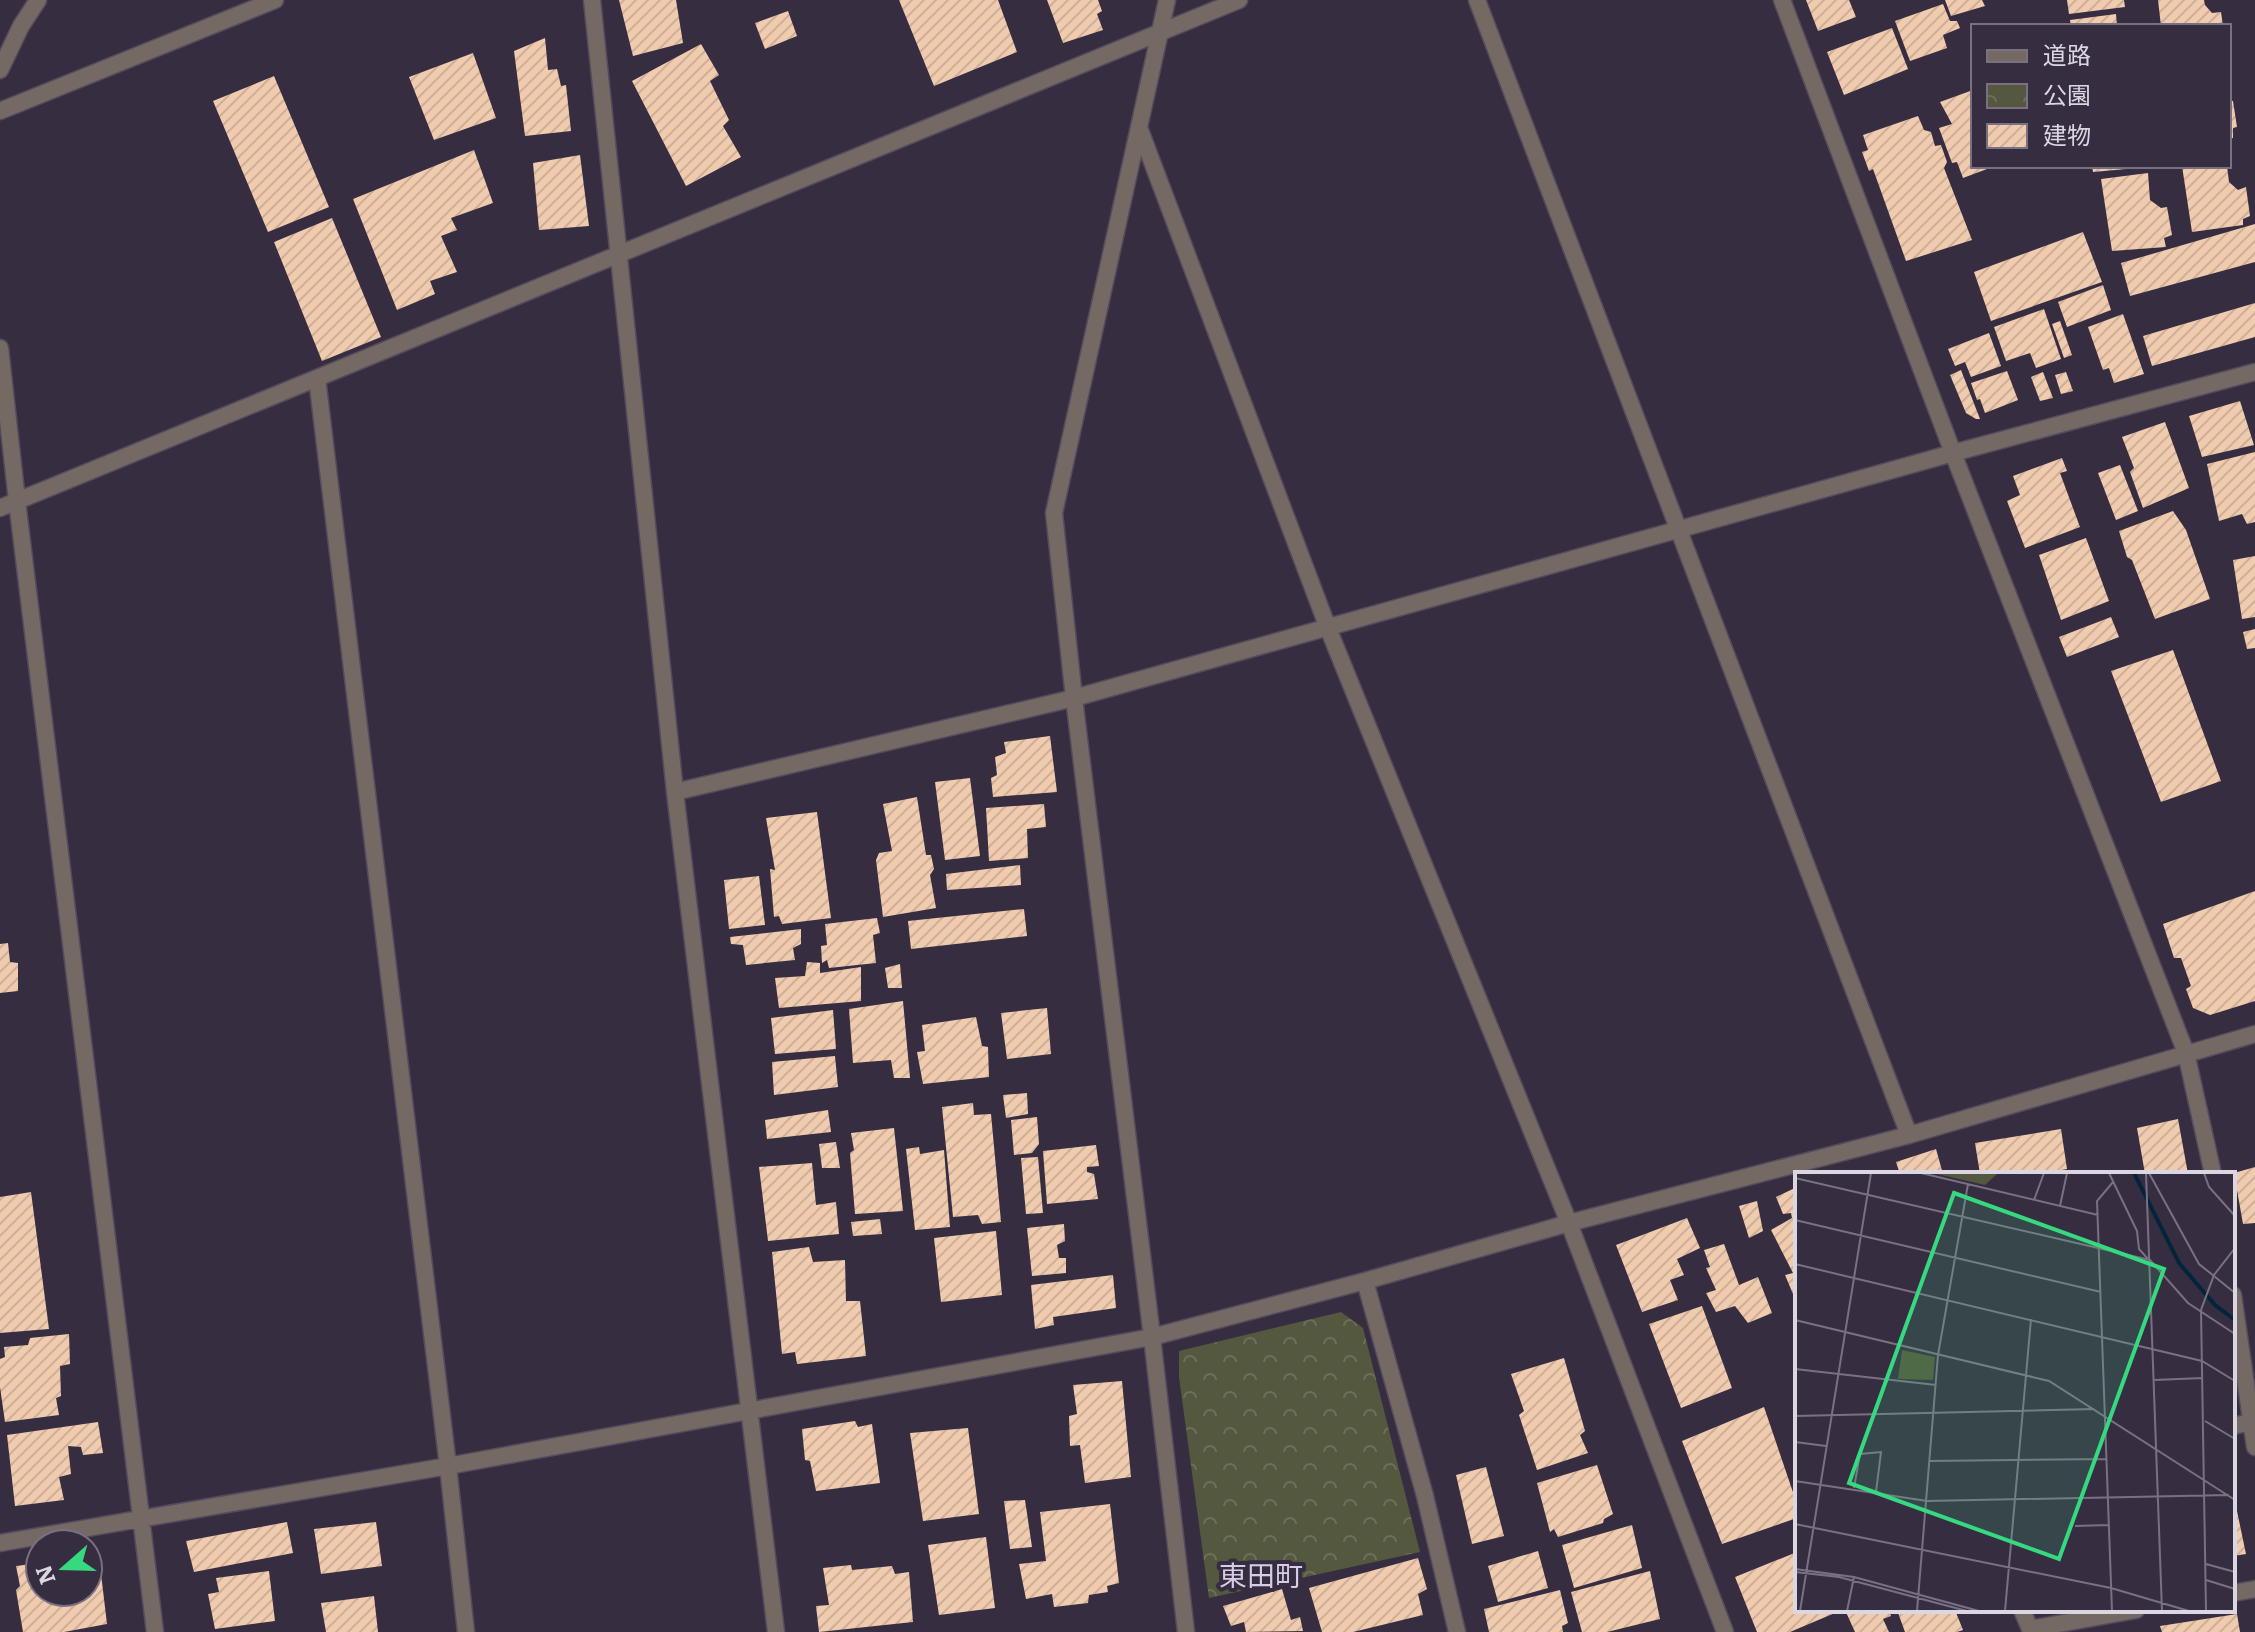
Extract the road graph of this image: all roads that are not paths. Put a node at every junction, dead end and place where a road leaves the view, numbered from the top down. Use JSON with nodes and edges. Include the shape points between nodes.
{"nodes":[{"id":1,"x":38,"y":0,"type":"edge"},
{"id":2,"x":275,"y":0,"type":"edge"},
{"id":3,"x":592,"y":0,"type":"edge"},
{"id":4,"x":1167,"y":0,"type":"edge"},
{"id":5,"x":1239,"y":0,"type":"edge"},
{"id":6,"x":1477,"y":0,"type":"edge"},
{"id":7,"x":1782,"y":0,"type":"edge"},
{"id":8,"x":1160,"y":32,"type":"junction"},
{"id":9,"x":0,"y":70,"type":"edge"},
{"id":10,"x":0,"y":111,"type":"edge"},
{"id":11,"x":1139,"y":128,"type":"junction"},
{"id":12,"x":620,"y":255,"type":"junction"},
{"id":13,"x":0,"y":348,"type":"edge"},
{"id":14,"x":2255,"y":372,"type":"edge"},
{"id":15,"x":317,"y":378,"type":"junction"},
{"id":16,"x":1953,"y":453,"type":"junction"},
{"id":17,"x":17,"y":501,"type":"junction"},
{"id":18,"x":0,"y":508,"type":"edge"},
{"id":19,"x":1679,"y":530,"type":"junction"},
{"id":20,"x":1328,"y":628,"type":"junction"},
{"id":21,"x":1074,"y":698,"type":"junction"},
{"id":22,"x":675,"y":792,"type":"junction"},
{"id":23,"x":2255,"y":1034,"type":"edge"},
{"id":24,"x":2186,"y":1053,"type":"junction"},
{"id":25,"x":1909,"y":1135,"type":"junction"},
{"id":26,"x":2213,"y":1172,"type":"edge"},
{"id":27,"x":1569,"y":1223,"type":"junction"},
{"id":28,"x":1365,"y":1281,"type":"junction"},
{"id":29,"x":2235,"y":1309,"type":"edge"},
{"id":30,"x":1152,"y":1337,"type":"junction"},
{"id":31,"x":750,"y":1411,"type":"junction"},
{"id":32,"x":2251,"y":1422,"type":"junction"},
{"id":33,"x":2235,"y":1426,"type":"edge"},
{"id":34,"x":2255,"y":1447,"type":"edge"},
{"id":35,"x":448,"y":1466,"type":"junction"},
{"id":36,"x":142,"y":1519,"type":"junction"},
{"id":37,"x":0,"y":1543,"type":"edge"},
{"id":38,"x":2255,"y":1589,"type":"edge"},
{"id":39,"x":2235,"y":1593,"type":"edge"},
{"id":40,"x":2023,"y":1612,"type":"edge"},
{"id":41,"x":2125,"y":1612,"type":"edge"},
{"id":42,"x":155,"y":1632,"type":"edge"},
{"id":43,"x":466,"y":1632,"type":"edge"},
{"id":44,"x":776,"y":1632,"type":"edge"},
{"id":45,"x":1186,"y":1632,"type":"edge"},
{"id":46,"x":1457,"y":1632,"type":"edge"},
{"id":47,"x":1725,"y":1632,"type":"edge"}],
"edges":[{"from":1,"to":9,"type":"street"},
{"from":2,"to":10,"type":"street"},
{"from":3,"to":12,"type":"street"},
{"from":4,"to":8,"type":"street"},
{"from":5,"to":8,"type":"street"},
{"from":6,"to":19,"type":"street"},
{"from":7,"to":16,"type":"street"},
{"from":8,"to":11,"type":"street"},
{"from":8,"to":12,"type":"street"},
{"from":11,"to":20,"type":"street"},
{"from":11,"to":21,"type":"street","via":[[1054,513]]},
{"from":12,"to":15,"type":"street"},
{"from":12,"to":22,"type":"street"},
{"from":13,"to":17,"type":"street"},
{"from":14,"to":16,"type":"street"},
{"from":15,"to":17,"type":"street"},
{"from":15,"to":35,"type":"street"},
{"from":16,"to":19,"type":"street"},
{"from":16,"to":24,"type":"street"},
{"from":17,"to":18,"type":"street"},
{"from":17,"to":36,"type":"street"},
{"from":19,"to":20,"type":"street"},
{"from":19,"to":25,"type":"street"},
{"from":20,"to":21,"type":"street"},
{"from":20,"to":27,"type":"street"},
{"from":21,"to":22,"type":"street"},
{"from":21,"to":30,"type":"street"},
{"from":22,"to":31,"type":"street"},
{"from":23,"to":24,"type":"street"},
{"from":24,"to":25,"type":"street"},
{"from":24,"to":26,"type":"street"},
{"from":25,"to":27,"type":"street"},
{"from":27,"to":28,"type":"street"},
{"from":27,"to":47,"type":"street"},
{"from":28,"to":30,"type":"street"},
{"from":28,"to":46,"type":"street"},
{"from":29,"to":32,"type":"street"},
{"from":30,"to":31,"type":"street"},
{"from":30,"to":45,"type":"street"},
{"from":31,"to":35,"type":"street"},
{"from":31,"to":44,"type":"street"},
{"from":32,"to":33,"type":"street"},
{"from":32,"to":34,"type":"street"},
{"from":35,"to":36,"type":"street"},
{"from":35,"to":43,"type":"street"},
{"from":36,"to":37,"type":"street"},
{"from":36,"to":42,"type":"street"},
{"from":38,"to":39,"type":"street"},
{"from":40,"to":41,"type":"street","via":[[2030,1629]]}]}
